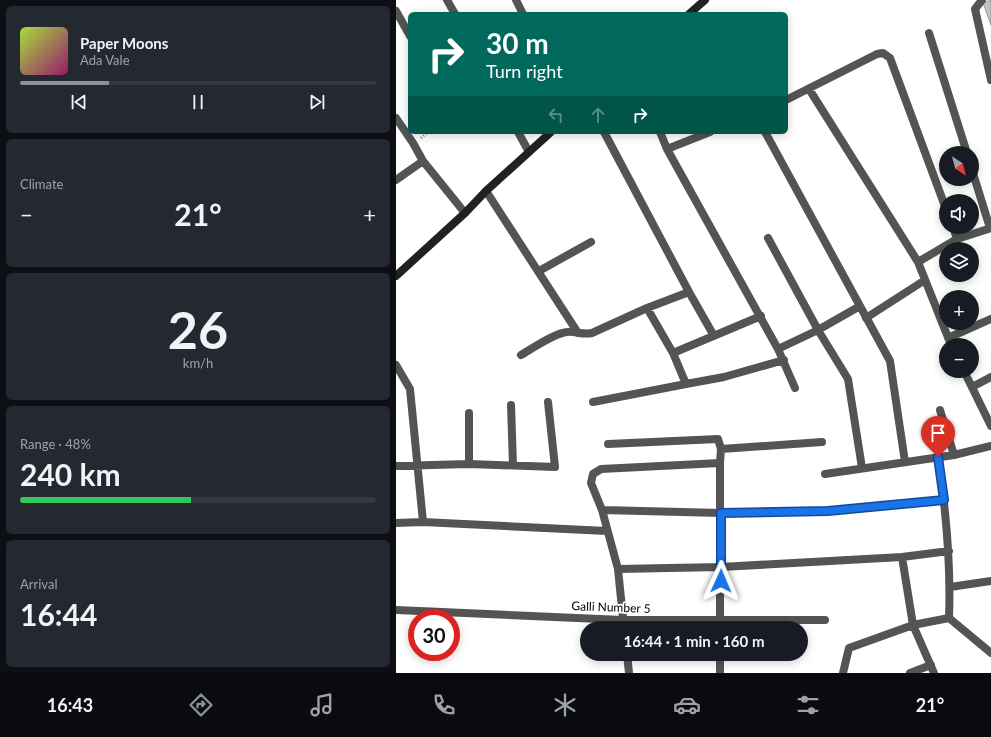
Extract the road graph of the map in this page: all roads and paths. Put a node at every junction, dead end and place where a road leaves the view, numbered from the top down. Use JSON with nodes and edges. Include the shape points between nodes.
{"nodes":[{"id":1,"x":447,"y":0,"type":"edge"},
{"id":2,"x":516,"y":0,"type":"edge"},
{"id":3,"x":706,"y":0,"type":"edge"},
{"id":4,"x":982,"y":0,"type":"edge"},
{"id":5,"x":396,"y":11,"type":"edge"},
{"id":6,"x":454,"y":12,"type":"edge"},
{"id":7,"x":522,"y":12,"type":"edge"},
{"id":8,"x":691,"y":12,"type":"edge"},
{"id":9,"x":408,"y":32,"type":"edge"},
{"id":10,"x":929,"y":33,"type":"dead end"},
{"id":11,"x":991,"y":80,"type":"edge"},
{"id":12,"x":809,"y":89,"type":"junction"},
{"id":13,"x":788,"y":99,"type":"edge"},
{"id":14,"x":396,"y":119,"type":"edge"},
{"id":15,"x":519,"y":134,"type":"edge"},
{"id":16,"x":549,"y":134,"type":"edge"},
{"id":17,"x":605,"y":134,"type":"edge"},
{"id":18,"x":661,"y":134,"type":"edge"},
{"id":19,"x":705,"y":134,"type":"edge"},
{"id":20,"x":766,"y":134,"type":"edge"},
{"id":21,"x":965,"y":146,"type":"edge"},
{"id":22,"x":667,"y":149,"type":"junction"},
{"id":23,"x":528,"y":152,"type":"junction"},
{"id":24,"x":423,"y":161,"type":"junction"},
{"id":25,"x":396,"y":180,"type":"edge"},
{"id":26,"x":977,"y":186,"type":"edge"},
{"id":27,"x":486,"y":191,"type":"junction"},
{"id":28,"x":941,"y":194,"type":"edge"},
{"id":29,"x":465,"y":213,"type":"junction"},
{"id":30,"x":991,"y":228,"type":"edge"},
{"id":31,"x":955,"y":234,"type":"edge"},
{"id":32,"x":768,"y":238,"type":"dead end"},
{"id":33,"x":957,"y":239,"type":"junction"},
{"id":34,"x":592,"y":242,"type":"dead end"},
{"id":35,"x":918,"y":262,"type":"junction"},
{"id":36,"x":539,"y":271,"type":"junction"},
{"id":37,"x":396,"y":276,"type":"edge"},
{"id":38,"x":925,"y":280,"type":"junction"},
{"id":39,"x":689,"y":292,"type":"junction"},
{"id":40,"x":860,"y":306,"type":"junction"},
{"id":41,"x":647,"y":308,"type":"junction"},
{"id":42,"x":761,"y":316,"type":"junction"},
{"id":43,"x":866,"y":318,"type":"junction"},
{"id":44,"x":991,"y":319,"type":"edge"},
{"id":45,"x":818,"y":330,"type":"junction"},
{"id":46,"x":578,"y":333,"type":"junction"},
{"id":47,"x":714,"y":336,"type":"junction"},
{"id":48,"x":948,"y":338,"type":"edge"},
{"id":49,"x":957,"y":338,"type":"edge"},
{"id":50,"x":778,"y":349,"type":"junction"},
{"id":51,"x":673,"y":353,"type":"junction"},
{"id":52,"x":521,"y":355,"type":"dead end"},
{"id":53,"x":784,"y":360,"type":"junction"},
{"id":54,"x":396,"y":365,"type":"edge"},
{"id":55,"x":991,"y":377,"type":"edge"},
{"id":56,"x":968,"y":378,"type":"edge"},
{"id":57,"x":686,"y":384,"type":"junction"},
{"id":58,"x":972,"y":387,"type":"junction"},
{"id":59,"x":795,"y":388,"type":"dead end"},
{"id":60,"x":548,"y":402,"type":"dead end"},
{"id":61,"x":593,"y":402,"type":"dead end"},
{"id":62,"x":511,"y":405,"type":"dead end"},
{"id":63,"x":940,"y":410,"type":"dead end"},
{"id":64,"x":469,"y":413,"type":"dead end"},
{"id":65,"x":991,"y":426,"type":"edge"},
{"id":66,"x":822,"y":442,"type":"dead end"},
{"id":67,"x":608,"y":444,"type":"dead end"},
{"id":68,"x":991,"y":446,"type":"edge"},
{"id":69,"x":721,"y":449,"type":"junction"},
{"id":70,"x":954,"y":455,"type":"junction"},
{"id":71,"x":938,"y":457,"type":"junction"},
{"id":72,"x":906,"y":462,"type":"junction"},
{"id":73,"x":720,"y":463,"type":"junction"},
{"id":74,"x":469,"y":464,"type":"junction"},
{"id":75,"x":513,"y":465,"type":"junction"},
{"id":76,"x":396,"y":466,"type":"edge"},
{"id":77,"x":419,"y":466,"type":"junction"},
{"id":78,"x":862,"y":468,"type":"junction"},
{"id":79,"x":825,"y":474,"type":"dead end"},
{"id":80,"x":944,"y":500,"type":"junction"},
{"id":81,"x":602,"y":510,"type":"junction"},
{"id":82,"x":721,"y":513,"type":"junction"},
{"id":83,"x":423,"y":522,"type":"junction"},
{"id":84,"x":396,"y":523,"type":"edge"},
{"id":85,"x":607,"y":531,"type":"junction"},
{"id":86,"x":949,"y":551,"type":"junction"},
{"id":87,"x":902,"y":557,"type":"junction"},
{"id":88,"x":721,"y":568,"type":"junction"},
{"id":89,"x":618,"y":569,"type":"junction"},
{"id":90,"x":991,"y":581,"type":"edge"},
{"id":91,"x":950,"y":586,"type":"junction"},
{"id":92,"x":396,"y":610,"type":"edge"},
{"id":93,"x":949,"y":618,"type":"junction"},
{"id":94,"x":825,"y":620,"type":"dead end"},
{"id":95,"x":580,"y":621,"type":"edge"},
{"id":96,"x":624,"y":621,"type":"edge"},
{"id":97,"x":720,"y":621,"type":"edge"},
{"id":98,"x":799,"y":621,"type":"edge"},
{"id":99,"x":913,"y":625,"type":"junction"},
{"id":100,"x":991,"y":653,"type":"edge"},
{"id":101,"x":628,"y":661,"type":"edge"},
{"id":102,"x":720,"y":661,"type":"edge"},
{"id":103,"x":931,"y":665,"type":"junction"},
{"id":104,"x":629,"y":673,"type":"edge"},
{"id":105,"x":720,"y":673,"type":"edge"},
{"id":106,"x":843,"y":673,"type":"edge"},
{"id":107,"x":910,"y":673,"type":"edge"},
{"id":108,"x":934,"y":673,"type":"edge"}],
"edges":[{"from":1,"to":6,"type":"street"},
{"from":2,"to":7,"type":"street"},
{"from":3,"to":8,"type":"main road"},
{"from":4,"to":11,"type":"street","via":[[975,9]]},
{"from":5,"to":9,"type":"street"},
{"from":10,"to":21,"type":"street"},
{"from":12,"to":13,"type":"street"},
{"from":12,"to":28,"type":"street","via":[[877,54],[883,53],[890,58]]},
{"from":12,"to":35,"type":"street"},
{"from":14,"to":24,"type":"street"},
{"from":15,"to":23,"type":"street"},
{"from":16,"to":23,"type":"main road"},
{"from":17,"to":39,"type":"street"},
{"from":18,"to":22,"type":"street"},
{"from":19,"to":22,"type":"street"},
{"from":20,"to":40,"type":"street"},
{"from":22,"to":42,"type":"street"},
{"from":23,"to":27,"type":"main road"},
{"from":24,"to":25,"type":"street"},
{"from":24,"to":29,"type":"street"},
{"from":26,"to":30,"type":"street"},
{"from":27,"to":29,"type":"main road"},
{"from":27,"to":36,"type":"street"},
{"from":29,"to":37,"type":"main road"},
{"from":30,"to":33,"type":"street"},
{"from":31,"to":33,"type":"street"},
{"from":32,"to":45,"type":"street"},
{"from":33,"to":35,"type":"street"},
{"from":34,"to":36,"type":"street"},
{"from":35,"to":38,"type":"street"},
{"from":36,"to":46,"type":"street"},
{"from":38,"to":43,"type":"street"},
{"from":38,"to":48,"type":"street"},
{"from":39,"to":41,"type":"street"},
{"from":39,"to":47,"type":"street"},
{"from":40,"to":43,"type":"street"},
{"from":40,"to":45,"type":"street"},
{"from":41,"to":46,"type":"street","via":[[592,333]]},
{"from":41,"to":51,"type":"street"},
{"from":42,"to":47,"type":"street"},
{"from":42,"to":50,"type":"street"},
{"from":43,"to":72,"type":"street","via":[[890,361]]},
{"from":44,"to":49,"type":"street"},
{"from":45,"to":50,"type":"street"},
{"from":45,"to":78,"type":"street","via":[[848,379]]},
{"from":46,"to":52,"type":"street","via":[[559,334]]},
{"from":47,"to":51,"type":"street"},
{"from":50,"to":53,"type":"street"},
{"from":51,"to":57,"type":"street"},
{"from":53,"to":57,"type":"street","via":[[724,377]]},
{"from":53,"to":59,"type":"street"},
{"from":54,"to":77,"type":"street","via":[[410,389]]},
{"from":55,"to":58,"type":"street"},
{"from":56,"to":58,"type":"street"},
{"from":57,"to":61,"type":"street"},
{"from":58,"to":65,"type":"street"},
{"from":60,"to":75,"type":"street","via":[[555,466]]},
{"from":62,"to":75,"type":"street"},
{"from":63,"to":70,"type":"street"},
{"from":64,"to":74,"type":"street"},
{"from":66,"to":69,"type":"street"},
{"from":67,"to":69,"type":"street","via":[[718,439]]},
{"from":68,"to":70,"type":"street"},
{"from":69,"to":73,"type":"street"},
{"from":70,"to":71,"type":"street"},
{"from":71,"to":72,"type":"street"},
{"from":71,"to":80,"type":"street"},
{"from":72,"to":78,"type":"street"},
{"from":73,"to":81,"type":"street","via":[[601,469],[593,474],[591,483]]},
{"from":73,"to":82,"type":"street"},
{"from":74,"to":75,"type":"street"},
{"from":74,"to":77,"type":"street"},
{"from":76,"to":77,"type":"street"},
{"from":77,"to":83,"type":"street"},
{"from":78,"to":79,"type":"street"},
{"from":80,"to":82,"type":"street","via":[[828,511]]},
{"from":80,"to":86,"type":"street"},
{"from":81,"to":82,"type":"street"},
{"from":81,"to":85,"type":"street"},
{"from":82,"to":88,"type":"street"},
{"from":83,"to":84,"type":"street"},
{"from":83,"to":85,"type":"street"},
{"from":85,"to":89,"type":"street"},
{"from":86,"to":87,"type":"street"},
{"from":86,"to":91,"type":"street"},
{"from":87,"to":88,"type":"street"},
{"from":87,"to":99,"type":"street"},
{"from":88,"to":89,"type":"street"},
{"from":88,"to":97,"type":"street"},
{"from":89,"to":96,"type":"street"},
{"from":90,"to":91,"type":"street"},
{"from":91,"to":93,"type":"street"},
{"from":92,"to":95,"type":"street","name":"Galli Number 5"},
{"from":93,"to":99,"type":"street"},
{"from":93,"to":100,"type":"street"},
{"from":94,"to":98,"type":"street","name":"Galli Number 5"},
{"from":99,"to":103,"type":"street"},
{"from":99,"to":106,"type":"street","via":[[849,648]]},
{"from":101,"to":104,"type":"street"},
{"from":102,"to":105,"type":"street"},
{"from":103,"to":107,"type":"street"},
{"from":103,"to":108,"type":"street"}]}
